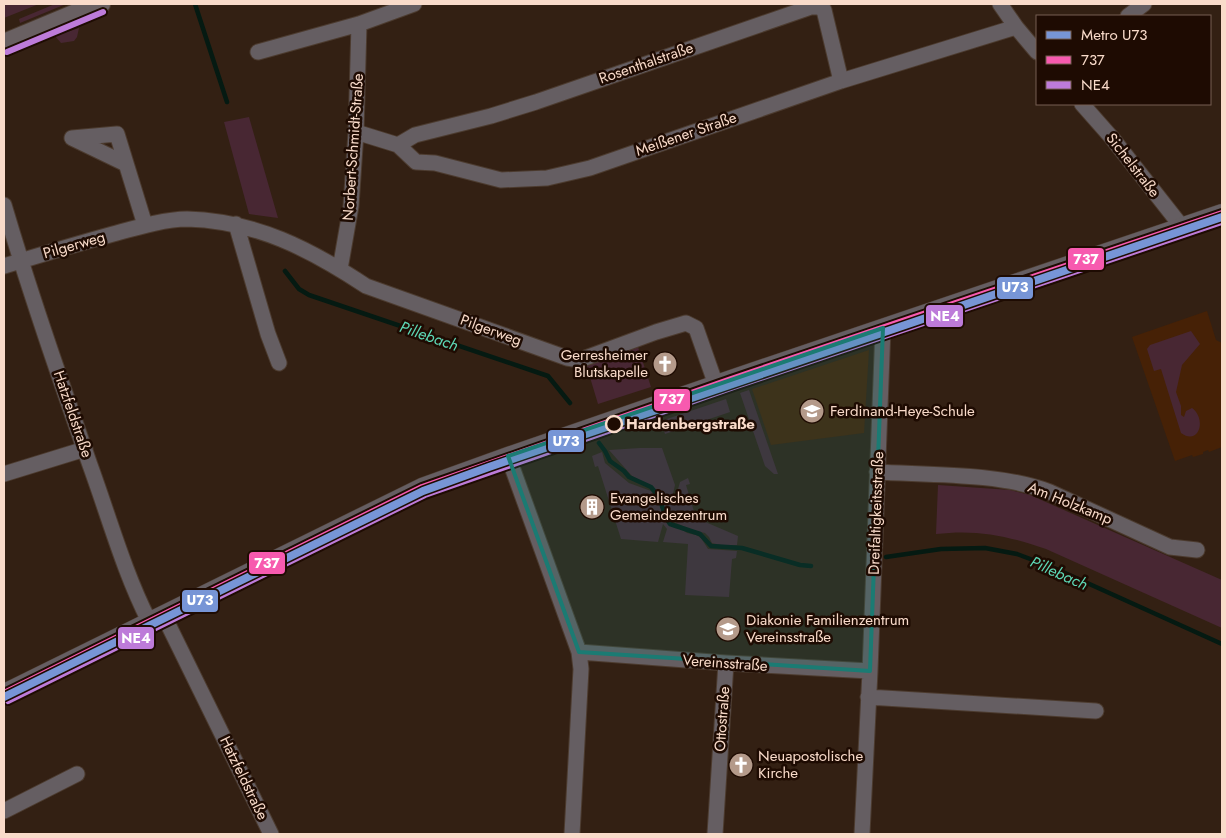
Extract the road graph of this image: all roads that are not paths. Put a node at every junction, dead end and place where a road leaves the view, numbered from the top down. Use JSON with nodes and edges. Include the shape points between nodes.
{"nodes":[{"id":1,"x":100,"y":4,"type":"edge"},
{"id":2,"x":414,"y":4,"type":"edge"},
{"id":3,"x":1000,"y":4,"type":"edge"},
{"id":4,"x":1144,"y":4,"type":"edge"},
{"id":5,"x":1129,"y":15,"type":"edge"},
{"id":6,"x":359,"y":24,"type":"junction"},
{"id":7,"x":1016,"y":27,"type":"junction"},
{"id":8,"x":4,"y":44,"type":"edge"},
{"id":9,"x":1036,"y":51,"type":"edge"},
{"id":10,"x":258,"y":52,"type":"dead end"},
{"id":11,"x":841,"y":82,"type":"junction"},
{"id":12,"x":1083,"y":105,"type":"edge"},
{"id":13,"x":356,"y":132,"type":"junction"},
{"id":14,"x":398,"y":145,"type":"junction"},
{"id":15,"x":126,"y":164,"type":"dead end"},
{"id":16,"x":4,"y":205,"type":"edge"},
{"id":17,"x":1222,"y":213,"type":"edge"},
{"id":18,"x":236,"y":224,"type":"junction"},
{"id":19,"x":145,"y":226,"type":"junction"},
{"id":20,"x":1182,"y":227,"type":"junction"},
{"id":21,"x":20,"y":261,"type":"junction"},
{"id":22,"x":4,"y":266,"type":"edge"},
{"id":23,"x":340,"y":269,"type":"junction"},
{"id":24,"x":883,"y":328,"type":"junction"},
{"id":25,"x":279,"y":363,"type":"dead end"},
{"id":26,"x":716,"y":385,"type":"junction"},
{"id":27,"x":85,"y":449,"type":"junction"},
{"id":28,"x":508,"y":456,"type":"junction"},
{"id":29,"x":877,"y":472,"type":"junction"},
{"id":30,"x":4,"y":474,"type":"edge"},
{"id":31,"x":1197,"y":550,"type":"dead end"},
{"id":32,"x":156,"y":618,"type":"junction"},
{"id":33,"x":579,"y":652,"type":"junction"},
{"id":34,"x":726,"y":663,"type":"junction"},
{"id":35,"x":870,"y":670,"type":"junction"},
{"id":36,"x":4,"y":693,"type":"edge"},
{"id":37,"x":868,"y":697,"type":"junction"},
{"id":38,"x":1096,"y":711,"type":"dead end"},
{"id":39,"x":77,"y":774,"type":"dead end"},
{"id":40,"x":4,"y":811,"type":"edge"},
{"id":41,"x":271,"y":834,"type":"edge"},
{"id":42,"x":572,"y":834,"type":"edge"},
{"id":43,"x":714,"y":834,"type":"edge"},
{"id":44,"x":862,"y":834,"type":"edge"}],
"edges":[{"from":1,"to":8,"type":"main road"},
{"from":2,"to":6,"type":"street"},
{"from":3,"to":7,"type":"street"},
{"from":4,"to":5,"type":"street"},
{"from":6,"to":10,"type":"street"},
{"from":6,"to":13,"type":"street","name":"Norbert-Schmidt-Straße"},
{"from":7,"to":9,"type":"street"},
{"from":7,"to":11,"type":"street","name":"Meißener Straße"},
{"from":11,"to":14,"type":"street","name":"Meißener Straße","via":[[590,168],[547,178],[501,180],[435,163],[416,162]]},
{"from":11,"to":14,"type":"street","name":"Rosenthalstraße","via":[[824,10],[811,7],[527,105],[415,135]]},
{"from":12,"to":20,"type":"street","name":"Sichelstraße"},
{"from":13,"to":14,"type":"street","name":"Meißener Straße"},
{"from":13,"to":23,"type":"street","name":"Norbert-Schmidt-Straße","via":[[351,206]]},
{"from":15,"to":19,"type":"street"},
{"from":16,"to":21,"type":"street","name":"Hatzfeldstraße"},
{"from":17,"to":20,"type":"street"},
{"from":18,"to":19,"type":"street","name":"Pilgerweg","via":[[186,219]]},
{"from":18,"to":23,"type":"street","name":"Pilgerweg","via":[[289,241]]},
{"from":18,"to":25,"type":"street"},
{"from":19,"to":21,"type":"street","name":"Pilgerweg"},
{"from":20,"to":24,"type":"street"},
{"from":21,"to":22,"type":"street","name":"Pilgerweg"},
{"from":21,"to":27,"type":"street","name":"Hatzfeldstraße"},
{"from":23,"to":26,"type":"street","name":"Pilgerweg","via":[[366,286],[567,358],[580,360],[686,323],[696,328]]},
{"from":24,"to":26,"type":"street"},
{"from":24,"to":29,"type":"street","name":"Dreifaltigkeitsstraße"},
{"from":26,"to":28,"type":"street"},
{"from":27,"to":30,"type":"street"},
{"from":27,"to":32,"type":"street","name":"Hatzfeldstraße","via":[[136,596]]},
{"from":28,"to":32,"type":"street","via":[[422,487]]},
{"from":28,"to":33,"type":"street"},
{"from":29,"to":31,"type":"street","name":"Am Holzkamp","via":[[1031,485],[1170,547]]},
{"from":29,"to":35,"type":"street","name":"Dreifaltigkeitsstraße"},
{"from":32,"to":36,"type":"street"},
{"from":32,"to":41,"type":"street","name":"Hatzfeldstraße"},
{"from":33,"to":34,"type":"street","name":"Vereinsstraße"},
{"from":33,"to":42,"type":"street","via":[[581,668]]},
{"from":34,"to":35,"type":"street","name":"Vereinsstraße"},
{"from":34,"to":43,"type":"street","name":"Ottostraße"},
{"from":35,"to":37,"type":"street","name":"Dreifaltigkeitsstraße"},
{"from":37,"to":38,"type":"street"},
{"from":37,"to":44,"type":"street","name":"Dreifaltigkeitsstraße"},
{"from":39,"to":40,"type":"street"}]}
